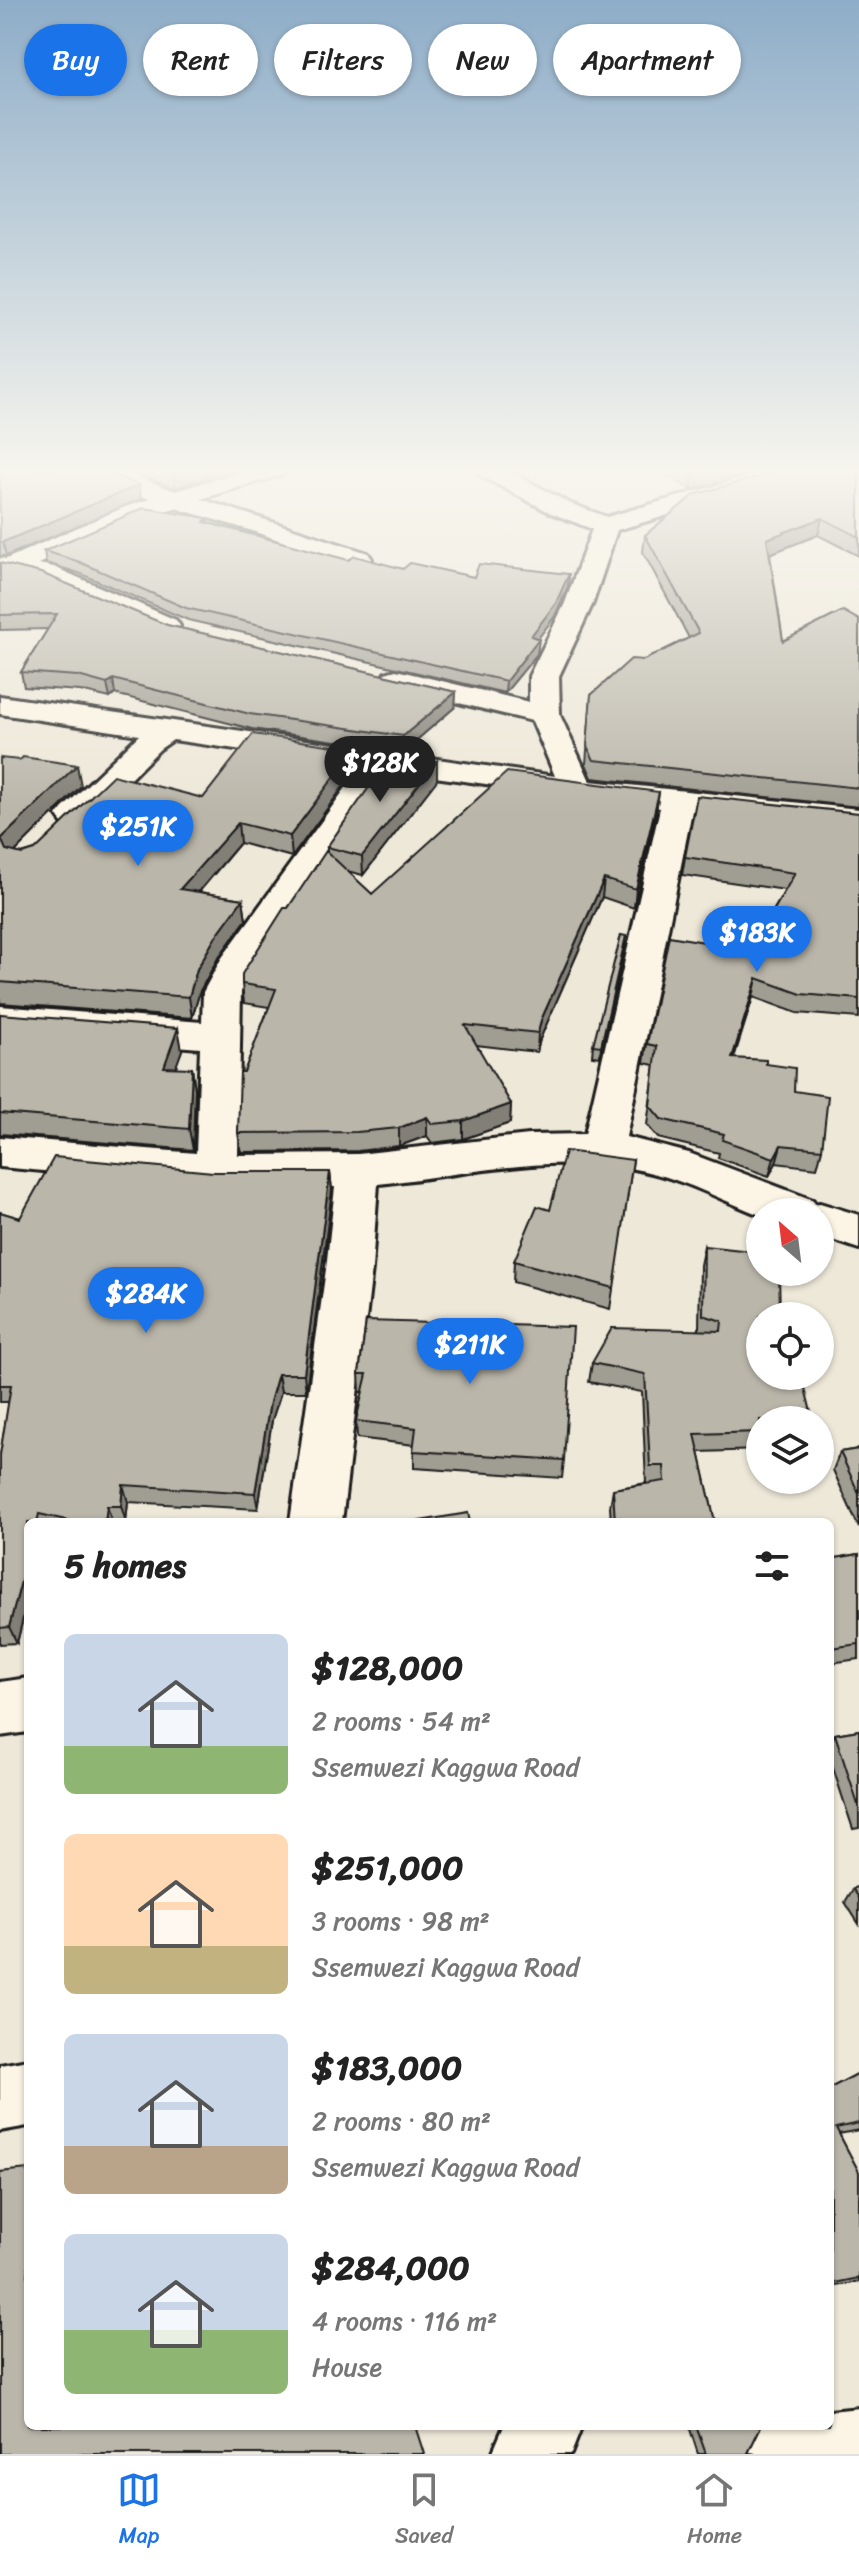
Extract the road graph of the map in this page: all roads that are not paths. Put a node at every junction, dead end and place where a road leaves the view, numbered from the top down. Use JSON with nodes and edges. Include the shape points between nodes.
{"nodes":[{"id":1,"x":69,"y":584,"type":"edge"},
{"id":2,"x":586,"y":584,"type":"edge"},
{"id":3,"x":191,"y":633,"type":"edge"},
{"id":4,"x":370,"y":673,"type":"edge"},
{"id":5,"x":0,"y":705,"type":"edge"},
{"id":6,"x":545,"y":715,"type":"junction"},
{"id":7,"x":168,"y":729,"type":"junction"},
{"id":8,"x":382,"y":761,"type":"junction"},
{"id":9,"x":577,"y":789,"type":"junction"},
{"id":10,"x":678,"y":800,"type":"junction"},
{"id":11,"x":859,"y":819,"type":"edge"},
{"id":12,"x":47,"y":842,"type":"edge"},
{"id":13,"x":0,"y":1019,"type":"edge"},
{"id":14,"x":219,"y":1036,"type":"junction"},
{"id":15,"x":602,"y":1150,"type":"junction"},
{"id":16,"x":0,"y":1152,"type":"edge"},
{"id":17,"x":358,"y":1170,"type":"junction"},
{"id":18,"x":216,"y":1171,"type":"junction"},
{"id":19,"x":761,"y":1198,"type":"edge"},
{"id":20,"x":834,"y":1224,"type":"edge"},
{"id":21,"x":859,"y":1232,"type":"edge"},
{"id":22,"x":317,"y":1518,"type":"edge"},
{"id":23,"x":24,"y":1706,"type":"edge"},
{"id":24,"x":0,"y":1709,"type":"edge"},
{"id":25,"x":24,"y":2094,"type":"edge"},
{"id":26,"x":0,"y":2098,"type":"edge"},
{"id":27,"x":543,"y":2430,"type":"edge"},
{"id":28,"x":859,"y":2446,"type":"edge"},
{"id":29,"x":530,"y":2454,"type":"edge"},
{"id":30,"x":781,"y":2454,"type":"edge"}],
"edges":[{"from":1,"to":3,"type":"street","via":[[145,619]]},
{"from":2,"to":6,"type":"street","via":[[544,676]]},
{"from":4,"to":6,"type":"street"},
{"from":5,"to":7,"type":"street"},
{"from":6,"to":9,"type":"street"},
{"from":7,"to":8,"type":"street"},
{"from":7,"to":12,"type":"street"},
{"from":8,"to":9,"type":"street"},
{"from":8,"to":14,"type":"street","via":[[240,959],[222,992]]},
{"from":9,"to":10,"type":"street"},
{"from":10,"to":11,"type":"street"},
{"from":10,"to":15,"type":"street"},
{"from":13,"to":14,"type":"street"},
{"from":14,"to":18,"type":"street"},
{"from":15,"to":17,"type":"street","via":[[509,1152]]},
{"from":15,"to":19,"type":"street","via":[[675,1165]]},
{"from":16,"to":18,"type":"street"},
{"from":17,"to":18,"type":"street"},
{"from":17,"to":22,"type":"street"},
{"from":20,"to":21,"type":"street"},
{"from":23,"to":24,"type":"street"},
{"from":25,"to":26,"type":"street"},
{"from":27,"to":29,"type":"street"},
{"from":28,"to":30,"type":"street"}]}
